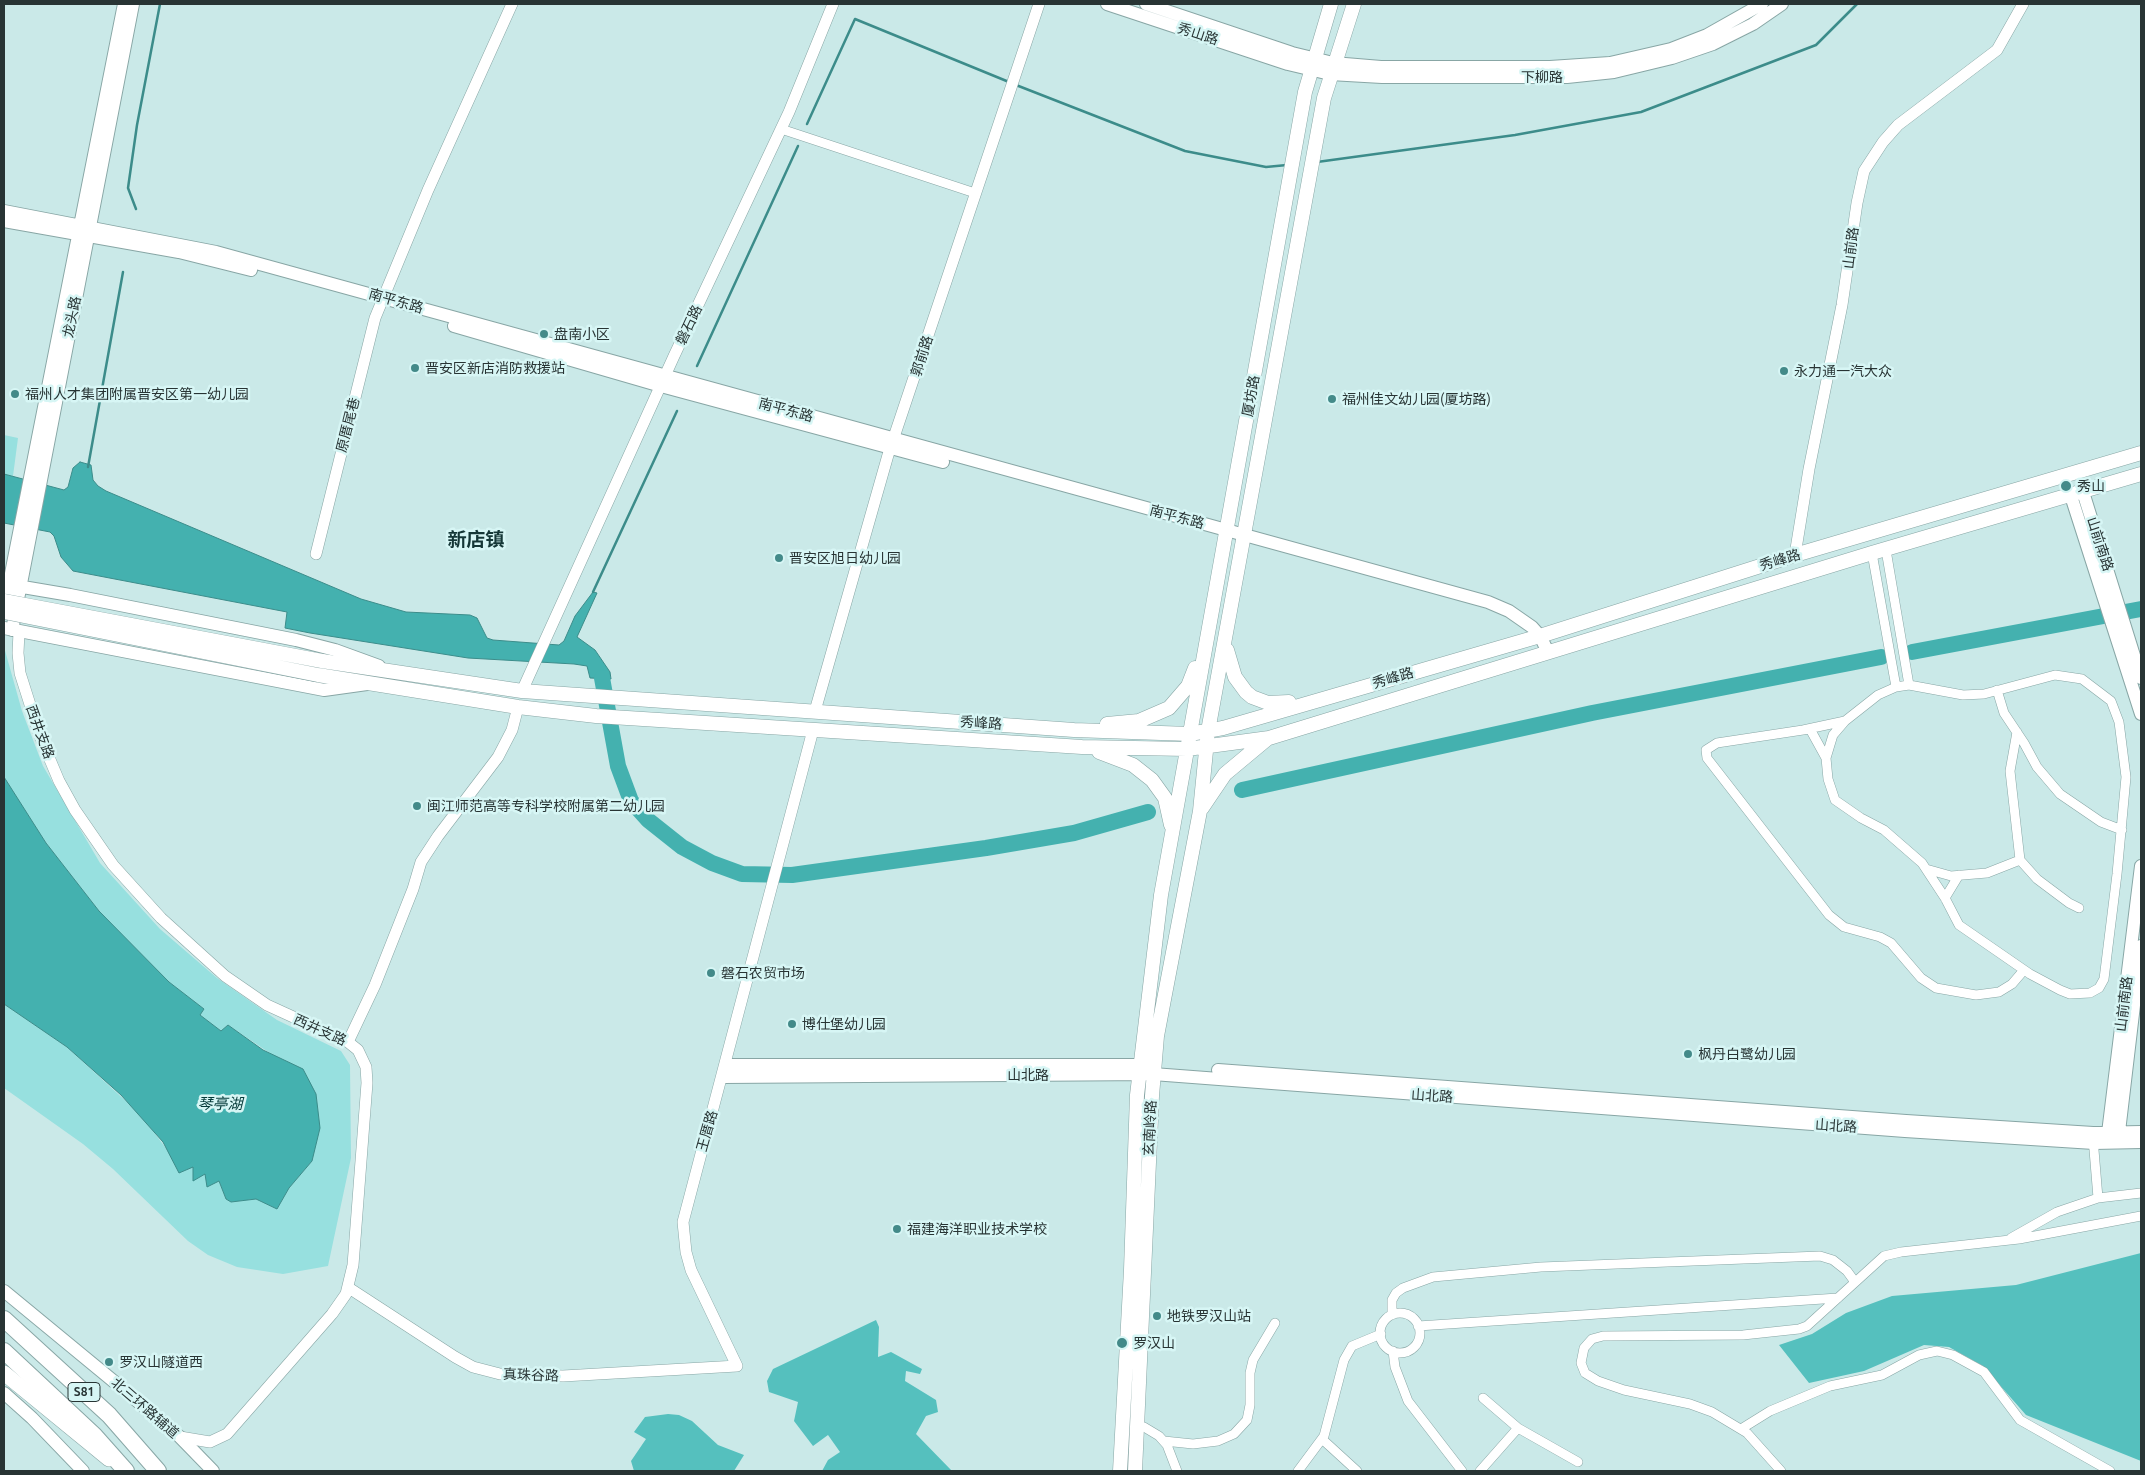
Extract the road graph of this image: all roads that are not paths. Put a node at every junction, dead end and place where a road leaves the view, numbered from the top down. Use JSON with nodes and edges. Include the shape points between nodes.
{"nodes":[{"id":1,"x":124,"y":4,"type":"edge"},
{"id":2,"x":133,"y":4,"type":"edge"},
{"id":3,"x":512,"y":4,"type":"edge"},
{"id":4,"x":833,"y":4,"type":"edge"},
{"id":5,"x":1039,"y":4,"type":"edge"},
{"id":6,"x":1107,"y":4,"type":"edge"},
{"id":7,"x":1146,"y":4,"type":"edge"},
{"id":8,"x":1331,"y":4,"type":"edge"},
{"id":9,"x":1354,"y":4,"type":"edge"},
{"id":10,"x":1762,"y":4,"type":"edge"},
{"id":11,"x":1782,"y":4,"type":"edge"},
{"id":12,"x":2023,"y":4,"type":"edge"},
{"id":13,"x":1290,"y":58,"type":"junction"},
{"id":14,"x":1312,"y":64,"type":"junction"},
{"id":15,"x":1331,"y":69,"type":"junction"},
{"id":16,"x":781,"y":129,"type":"junction"},
{"id":17,"x":975,"y":193,"type":"junction"},
{"id":18,"x":4,"y":211,"type":"edge"},
{"id":19,"x":4,"y":220,"type":"edge"},
{"id":20,"x":84,"y":230,"type":"junction"},
{"id":21,"x":383,"y":302,"type":"junction"},
{"id":22,"x":663,"y":381,"type":"junction"},
{"id":23,"x":892,"y":444,"type":"junction"},
{"id":24,"x":2141,"y":453,"type":"edge"},
{"id":25,"x":2141,"y":474,"type":"edge"},
{"id":26,"x":2077,"y":494,"type":"junction"},
{"id":27,"x":1226,"y":534,"type":"junction"},
{"id":28,"x":1243,"y":539,"type":"junction"},
{"id":29,"x":1879,"y":551,"type":"junction"},
{"id":30,"x":316,"y":554,"type":"dead end"},
{"id":31,"x":1795,"y":555,"type":"junction"},
{"id":32,"x":10,"y":585,"type":"edge"},
{"id":33,"x":4,"y":601,"type":"edge"},
{"id":34,"x":114,"y":604,"type":"junction"},
{"id":35,"x":4,"y":611,"type":"edge"},
{"id":36,"x":12,"y":630,"type":"edge"},
{"id":37,"x":1536,"y":637,"type":"junction"},
{"id":38,"x":1206,"y":642,"type":"junction"},
{"id":39,"x":1226,"y":643,"type":"junction"},
{"id":40,"x":111,"y":650,"type":"junction"},
{"id":41,"x":1544,"y":653,"type":"junction"},
{"id":42,"x":398,"y":673,"type":"junction"},
{"id":43,"x":2141,"y":678,"type":"edge"},
{"id":44,"x":367,"y":684,"type":"junction"},
{"id":45,"x":1909,"y":685,"type":"junction"},
{"id":46,"x":1896,"y":687,"type":"junction"},
{"id":47,"x":1997,"y":690,"type":"junction"},
{"id":48,"x":522,"y":691,"type":"junction"},
{"id":49,"x":1320,"y":699,"type":"junction"},
{"id":50,"x":518,"y":707,"type":"junction"},
{"id":51,"x":815,"y":712,"type":"junction"},
{"id":52,"x":2141,"y":714,"type":"edge"},
{"id":53,"x":1845,"y":721,"type":"junction"},
{"id":54,"x":1810,"y":728,"type":"junction"},
{"id":55,"x":813,"y":730,"type":"junction"},
{"id":56,"x":1074,"y":730,"type":"junction"},
{"id":57,"x":1208,"y":731,"type":"junction"},
{"id":58,"x":2017,"y":732,"type":"junction"},
{"id":59,"x":1190,"y":734,"type":"junction"},
{"id":60,"x":1268,"y":738,"type":"junction"},
{"id":61,"x":1082,"y":747,"type":"junction"},
{"id":62,"x":1206,"y":747,"type":"junction"},
{"id":63,"x":1187,"y":749,"type":"junction"},
{"id":64,"x":1826,"y":758,"type":"junction"},
{"id":65,"x":1208,"y":788,"type":"junction"},
{"id":66,"x":1181,"y":790,"type":"joint"},
{"id":67,"x":2122,"y":830,"type":"junction"},
{"id":68,"x":1172,"y":840,"type":"junction"},
{"id":69,"x":2020,"y":860,"type":"junction"},
{"id":70,"x":2141,"y":866,"type":"edge"},
{"id":71,"x":1926,"y":869,"type":"junction"},
{"id":72,"x":1959,"y":875,"type":"junction"},
{"id":73,"x":1945,"y":898,"type":"junction"},
{"id":74,"x":2079,"y":908,"type":"dead end"},
{"id":75,"x":2141,"y":946,"type":"edge"},
{"id":76,"x":2024,"y":970,"type":"junction"},
{"id":77,"x":348,"y":1042,"type":"junction"},
{"id":78,"x":1139,"y":1069,"type":"junction"},
{"id":79,"x":1153,"y":1070,"type":"junction"},
{"id":80,"x":724,"y":1071,"type":"junction"},
{"id":81,"x":2141,"y":1132,"type":"edge"},
{"id":82,"x":2093,"y":1138,"type":"junction"},
{"id":83,"x":2113,"y":1138,"type":"junction"},
{"id":84,"x":2141,"y":1142,"type":"edge"},
{"id":85,"x":2141,"y":1194,"type":"edge"},
{"id":86,"x":2098,"y":1198,"type":"junction"},
{"id":87,"x":2141,"y":1216,"type":"edge"},
{"id":88,"x":2005,"y":1241,"type":"junction"},
{"id":89,"x":1855,"y":1282,"type":"junction"},
{"id":90,"x":349,"y":1288,"type":"junction"},
{"id":91,"x":4,"y":1291,"type":"edge"},
{"id":92,"x":1838,"y":1298,"type":"junction"},
{"id":93,"x":1392,"y":1315,"type":"junction"},
{"id":94,"x":4,"y":1319,"type":"edge"},
{"id":95,"x":1275,"y":1323,"type":"dead end"},
{"id":96,"x":1418,"y":1326,"type":"junction"},
{"id":97,"x":1381,"y":1334,"type":"junction"},
{"id":98,"x":4,"y":1351,"type":"edge"},
{"id":99,"x":1393,"y":1351,"type":"junction"},
{"id":100,"x":737,"y":1366,"type":"joint"},
{"id":101,"x":4,"y":1372,"type":"edge"},
{"id":102,"x":4,"y":1393,"type":"edge"},
{"id":103,"x":1483,"y":1398,"type":"dead end"},
{"id":104,"x":1144,"y":1427,"type":"dead end"},
{"id":105,"x":1518,"y":1428,"type":"junction"},
{"id":106,"x":1741,"y":1429,"type":"junction"},
{"id":107,"x":180,"y":1437,"type":"junction"},
{"id":108,"x":1322,"y":1439,"type":"junction"},
{"id":109,"x":1164,"y":1441,"type":"junction"},
{"id":110,"x":1578,"y":1462,"type":"dead end"},
{"id":111,"x":83,"y":1471,"type":"edge"},
{"id":112,"x":125,"y":1471,"type":"edge"},
{"id":113,"x":158,"y":1471,"type":"edge"},
{"id":114,"x":213,"y":1471,"type":"edge"},
{"id":115,"x":1120,"y":1471,"type":"edge"},
{"id":116,"x":1135,"y":1471,"type":"edge"},
{"id":117,"x":1177,"y":1471,"type":"edge"},
{"id":118,"x":1298,"y":1471,"type":"edge"},
{"id":119,"x":1357,"y":1471,"type":"edge"},
{"id":120,"x":1462,"y":1471,"type":"edge"},
{"id":121,"x":1480,"y":1471,"type":"edge"},
{"id":122,"x":1781,"y":1471,"type":"edge"},
{"id":123,"x":2110,"y":1471,"type":"edge"}],
"edges":[{"from":1,"to":20,"type":"main road","name":"龙头路"},
{"from":2,"to":20,"type":"main road","name":"龙头路"},
{"from":3,"to":21,"type":"street","name":"原厝尾巷","via":[[428,190]]},
{"from":4,"to":16,"type":"street","name":"磐石路"},
{"from":5,"to":17,"type":"street","name":"郭前路"},
{"from":6,"to":13,"type":"main road","name":"秀山路"},
{"from":7,"to":13,"type":"main road","name":"秀山路"},
{"from":8,"to":14,"type":"main road","name":"厦坊路"},
{"from":9,"to":15,"type":"main road","name":"厦坊路"},
{"from":10,"to":15,"type":"main road","name":"下柳路","via":[[1730,24],[1687,43],[1610,63],[1550,67]]},
{"from":11,"to":15,"type":"main road","name":"下柳路","via":[[1721,41],[1672,58],[1606,73],[1541,77],[1382,77]]},
{"from":12,"to":31,"type":"street","name":"山前路","via":[[1997,50],[1898,125],[1864,171]]},
{"from":13,"to":14,"type":"main road","name":"下柳路"},
{"from":14,"to":15,"type":"main road","name":"下柳路"},
{"from":14,"to":27,"type":"main road","name":"厦坊路","via":[[1290,169]]},
{"from":15,"to":28,"type":"main road","name":"厦坊路"},
{"from":16,"to":17,"type":"street"},
{"from":16,"to":22,"type":"street","name":"磐石路"},
{"from":17,"to":23,"type":"street","name":"郭前路"},
{"from":18,"to":20,"type":"main road","name":"南平东路"},
{"from":19,"to":20,"type":"main road","name":"南平东路"},
{"from":20,"to":21,"type":"main road","name":"南平东路"},
{"from":20,"to":32,"type":"main road","name":"龙头路","via":[[24,535]]},
{"from":21,"to":22,"type":"main road","name":"南平东路"},
{"from":21,"to":30,"type":"street","name":"原厝尾巷"},
{"from":22,"to":23,"type":"main road","name":"南平东路"},
{"from":22,"to":48,"type":"street","name":"磐石路"},
{"from":23,"to":27,"type":"main road","name":"南平东路"},
{"from":23,"to":51,"type":"street","name":"郭前路"},
{"from":24,"to":31,"type":"main road","name":"秀峰路"},
{"from":25,"to":26,"type":"main road","name":"秀峰路"},
{"from":26,"to":29,"type":"main road","name":"秀峰路"},
{"from":26,"to":43,"type":"main road","name":"山前南路","via":[[2117,596]]},
{"from":26,"to":52,"type":"main road","name":"山前南路","via":[[2103,598]]},
{"from":27,"to":28,"type":"main road","name":"南平东路"},
{"from":27,"to":38,"type":"main road","name":"厦坊路"},
{"from":28,"to":37,"type":"main road","name":"南平东路","via":[[1488,602],[1521,619]]},
{"from":28,"to":39,"type":"main road","name":"厦坊路"},
{"from":29,"to":41,"type":"main road","name":"秀峰路"},
{"from":29,"to":45,"type":"street"},
{"from":29,"to":46,"type":"street"},
{"from":31,"to":37,"type":"main road","name":"秀峰路"},
{"from":32,"to":34,"type":"main road"},
{"from":32,"to":35,"type":"main road"},
{"from":32,"to":36,"type":"main road","name":"龙头路"},
{"from":33,"to":42,"type":"main road","name":"秀峰路","bridge":true},
{"from":34,"to":40,"type":"main road","via":[[95,612],[90,623],[97,639]]},
{"from":34,"to":42,"type":"main road","via":[[296,640]]},
{"from":35,"to":44,"type":"main road","name":"秀峰路","bridge":true},
{"from":36,"to":40,"type":"main road"},
{"from":36,"to":77,"type":"street","name":"西井支路","via":[[20,673],[40,736],[59,781],[118,872],[182,938],[237,986],[284,1014]]},
{"from":37,"to":41,"type":"main road","name":"南平东路"},
{"from":37,"to":49,"type":"main road","name":"秀峰路"},
{"from":38,"to":56,"type":"main road","via":[[1188,686],[1169,708],[1139,721]]},
{"from":38,"to":59,"type":"main road","name":"厦坊路"},
{"from":39,"to":49,"type":"main road","via":[[1234,677],[1252,697],[1278,704]]},
{"from":39,"to":57,"type":"main road","name":"厦坊路"},
{"from":40,"to":44,"type":"main road","via":[[324,690]]},
{"from":41,"to":60,"type":"main road","name":"秀峰路"},
{"from":42,"to":48,"type":"main road","name":"秀峰路"},
{"from":44,"to":50,"type":"main road","name":"秀峰路"},
{"from":45,"to":46,"type":"street"},
{"from":45,"to":47,"type":"street","via":[[1963,696]]},
{"from":46,"to":53,"type":"street","via":[[1878,695]]},
{"from":47,"to":58,"type":"street","via":[[2004,713]]},
{"from":47,"to":67,"type":"street","via":[[2055,675],[2082,679],[2111,701],[2118,722],[2126,777]]},
{"from":48,"to":51,"type":"main road","name":"秀峰路"},
{"from":49,"to":57,"type":"main road","name":"秀峰路"},
{"from":50,"to":55,"type":"main road","name":"秀峰路","via":[[596,716]]},
{"from":50,"to":77,"type":"street","via":[[512,730],[498,757],[421,862],[375,986]]},
{"from":51,"to":56,"type":"main road","name":"秀峰路"},
{"from":53,"to":54,"type":"street"},
{"from":53,"to":64,"type":"street","via":[[1833,735]]},
{"from":54,"to":64,"type":"street"},
{"from":54,"to":76,"type":"street","via":[[1717,742],[1706,750],[1707,758],[1829,915],[1844,927],[1891,943],[1921,978],[1936,988],[1976,995],[1999,992],[2012,984]]},
{"from":55,"to":61,"type":"main road","name":"秀峰路"},
{"from":55,"to":80,"type":"street","name":"王厝路"},
{"from":56,"to":59,"type":"main road","name":"秀峰路"},
{"from":57,"to":59,"type":"main road","name":"秀峰路"},
{"from":57,"to":62,"type":"main road","name":"厦坊路"},
{"from":58,"to":67,"type":"street","via":[[2037,767],[2060,794],[2101,822]]},
{"from":58,"to":69,"type":"street","via":[[2010,771]]},
{"from":59,"to":63,"type":"main road","name":"厦坊路"},
{"from":60,"to":62,"type":"main road","name":"秀峰路"},
{"from":60,"to":65,"type":"main road"},
{"from":61,"to":63,"type":"main road","name":"秀峰路"},
{"from":61,"to":68,"type":"main road","via":[[1132,764],[1148,776],[1169,810]]},
{"from":62,"to":63,"type":"main road","name":"秀峰路"},
{"from":62,"to":65,"type":"main road","name":"厦坊路"},
{"from":63,"to":66,"type":"main road","name":"厦坊路"},
{"from":64,"to":71,"type":"street","via":[[1828,778],[1836,800],[1860,818],[1884,830]]},
{"from":65,"to":79,"type":"main road","name":"玄南岭路","via":[[1200,811]]},
{"from":66,"to":68,"type":"main road","name":"玄南岭路"},
{"from":67,"to":76,"type":"street","via":[[2104,978],[2099,988],[2090,993],[2070,994]]},
{"from":68,"to":78,"type":"main road","name":"玄南岭路","via":[[1161,895]]},
{"from":69,"to":72,"type":"street","via":[[1987,873]]},
{"from":69,"to":74,"type":"street","via":[[2037,879]]},
{"from":70,"to":83,"type":"main road","name":"山前南路"},
{"from":71,"to":72,"type":"street"},
{"from":71,"to":73,"type":"street"},
{"from":72,"to":73,"type":"street"},
{"from":73,"to":76,"type":"street","via":[[1959,925]]},
{"from":75,"to":83,"type":"main road","name":"山前南路"},
{"from":77,"to":90,"type":"street","name":"西井支路","via":[[361,1056],[366,1074]]},
{"from":78,"to":79,"type":"main road","name":"山北路"},
{"from":78,"to":80,"type":"main road","name":"山北路"},
{"from":78,"to":115,"type":"main road","name":"玄南岭路"},
{"from":79,"to":82,"type":"main road","name":"山北路","via":[[1905,1131]]},
{"from":79,"to":116,"type":"main road","name":"玄南岭路"},
{"from":80,"to":100,"type":"street","name":"王厝路","via":[[686,1208],[683,1236],[691,1270]]},
{"from":81,"to":83,"type":"main road","name":"山北路"},
{"from":82,"to":83,"type":"main road","name":"山北路"},
{"from":82,"to":86,"type":"street"},
{"from":83,"to":84,"type":"main road","name":"山北路"},
{"from":85,"to":86,"type":"street"},
{"from":86,"to":88,"type":"street","via":[[2057,1212]]},
{"from":87,"to":88,"type":"street"},
{"from":88,"to":89,"type":"street","via":[[1884,1256]]},
{"from":89,"to":92,"type":"street"},
{"from":89,"to":93,"type":"street","via":[[1833,1260],[1820,1256],[1541,1267],[1432,1277],[1396,1293],[1392,1300]]},
{"from":90,"to":100,"type":"street","name":"真珠谷路","via":[[455,1358],[500,1374],[563,1376]]},
{"from":90,"to":107,"type":"street","name":"西井支路","via":[[332,1314],[227,1434],[210,1442]]},
{"from":91,"to":107,"type":"main road","name":"北三环路辅道"},
{"from":92,"to":96,"type":"street"},
{"from":92,"to":106,"type":"street","via":[[1807,1326],[1799,1329],[1743,1335],[1603,1336],[1592,1339],[1584,1348],[1581,1363],[1585,1373],[1598,1381],[1690,1404],[1712,1412]]},
{"from":93,"to":96,"type":"street","via":[[1404,1313],[1411,1316]]},
{"from":93,"to":97,"type":"street","via":[[1384,1321]]},
{"from":94,"to":113,"type":"highway","number":"S81","via":[[109,1415]]},
{"from":95,"to":109,"type":"street","via":[[1253,1360],[1247,1420],[1234,1434],[1218,1441],[1193,1444]]},
{"from":96,"to":99,"type":"street","via":[[1419,1341],[1415,1347],[1407,1352]]},
{"from":97,"to":99,"type":"street","via":[[1385,1346]]},
{"from":97,"to":108,"type":"street","via":[[1352,1346],[1344,1360]]},
{"from":98,"to":112,"type":"highway","number":"S81","via":[[94,1435]]},
{"from":99,"to":120,"type":"street","via":[[1395,1368],[1408,1401]]},
{"from":101,"to":112,"type":"highway"},
{"from":102,"to":111,"type":"main road"},
{"from":103,"to":105,"type":"street"},
{"from":104,"to":109,"type":"street"},
{"from":105,"to":110,"type":"street"},
{"from":105,"to":121,"type":"street"},
{"from":106,"to":122,"type":"street"},
{"from":106,"to":123,"type":"street","via":[[1770,1411],[1830,1386],[1882,1375],[1919,1355],[1937,1351],[1954,1355],[1984,1372],[2020,1420]]},
{"from":107,"to":114,"type":"main road","name":"北三环路辅道"},
{"from":108,"to":118,"type":"street"},
{"from":108,"to":119,"type":"street"},
{"from":109,"to":117,"type":"street"}]}
